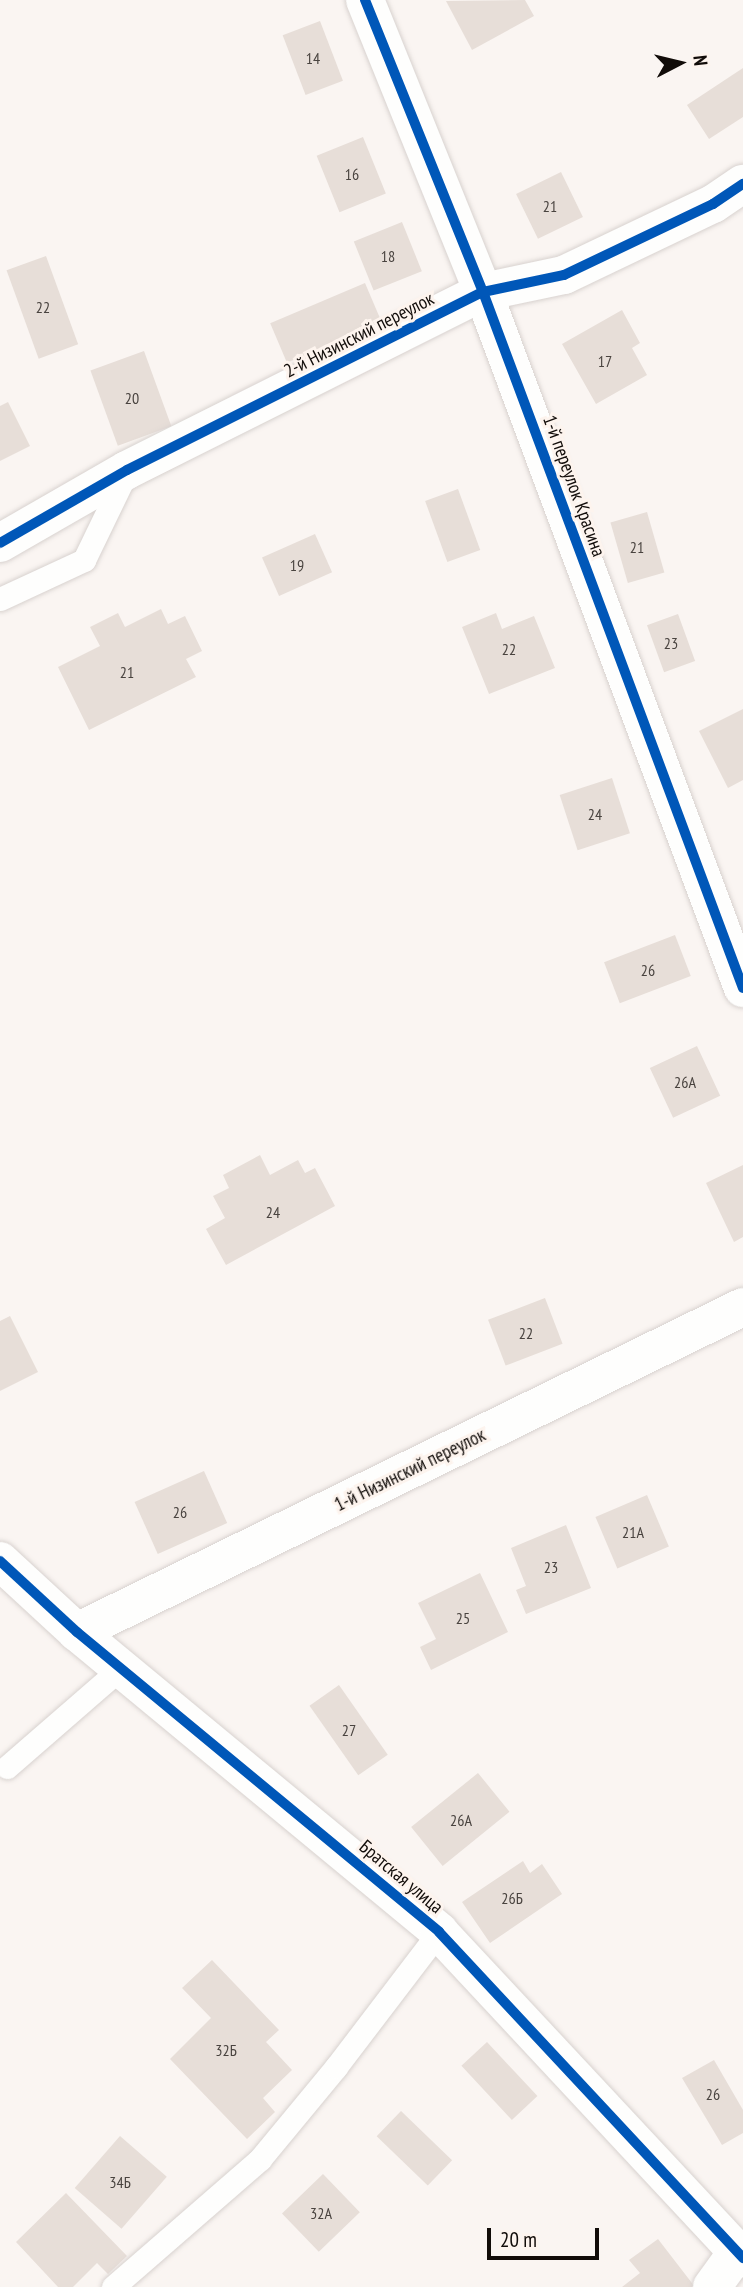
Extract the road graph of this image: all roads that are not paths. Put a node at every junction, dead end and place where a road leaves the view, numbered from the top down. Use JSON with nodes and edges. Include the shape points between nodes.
{"nodes":[{"id":1,"x":365,"y":0,"type":"edge"},
{"id":2,"x":743,"y":184,"type":"edge"},
{"id":3,"x":483,"y":292,"type":"junction"},
{"id":4,"x":127,"y":470,"type":"junction"},
{"id":5,"x":0,"y":543,"type":"edge"},
{"id":6,"x":0,"y":599,"type":"edge"},
{"id":7,"x":743,"y":988,"type":"edge"},
{"id":8,"x":743,"y":1307,"type":"edge"},
{"id":9,"x":0,"y":1561,"type":"edge"},
{"id":10,"x":77,"y":1632,"type":"junction"},
{"id":11,"x":121,"y":1668,"type":"junction"},
{"id":12,"x":7,"y":1767,"type":"dead end"},
{"id":13,"x":439,"y":1932,"type":"junction"},
{"id":14,"x":740,"y":2255,"type":"edge"},
{"id":15,"x":113,"y":2287,"type":"edge"},
{"id":16,"x":712,"y":2287,"type":"edge"}],
"edges":[{"from":1,"to":3,"type":"street","name":"1-й переулок Красина"},
{"from":2,"to":3,"type":"street","name":"2-й Низинский переулок","via":[[713,204],[564,275]]},
{"from":3,"to":4,"type":"street","name":"2-й Низинский переулок"},
{"from":3,"to":7,"type":"street","name":"1-й переулок Красина"},
{"from":4,"to":5,"type":"street","name":"2-й Низинский переулок"},
{"from":4,"to":6,"type":"lane","via":[[84,560]]},
{"from":8,"to":10,"type":"street","name":"1-й Низинский переулок"},
{"from":9,"to":10,"type":"street","name":"Братская улица"},
{"from":10,"to":11,"type":"street","name":"Братская улица"},
{"from":11,"to":12,"type":"lane"},
{"from":11,"to":13,"type":"street","name":"Братская улица"},
{"from":13,"to":14,"type":"street","name":"Братская улица"},
{"from":13,"to":15,"type":"lane","via":[[261,2159]]},
{"from":14,"to":16,"type":"street","name":"Братская улица"}]}
